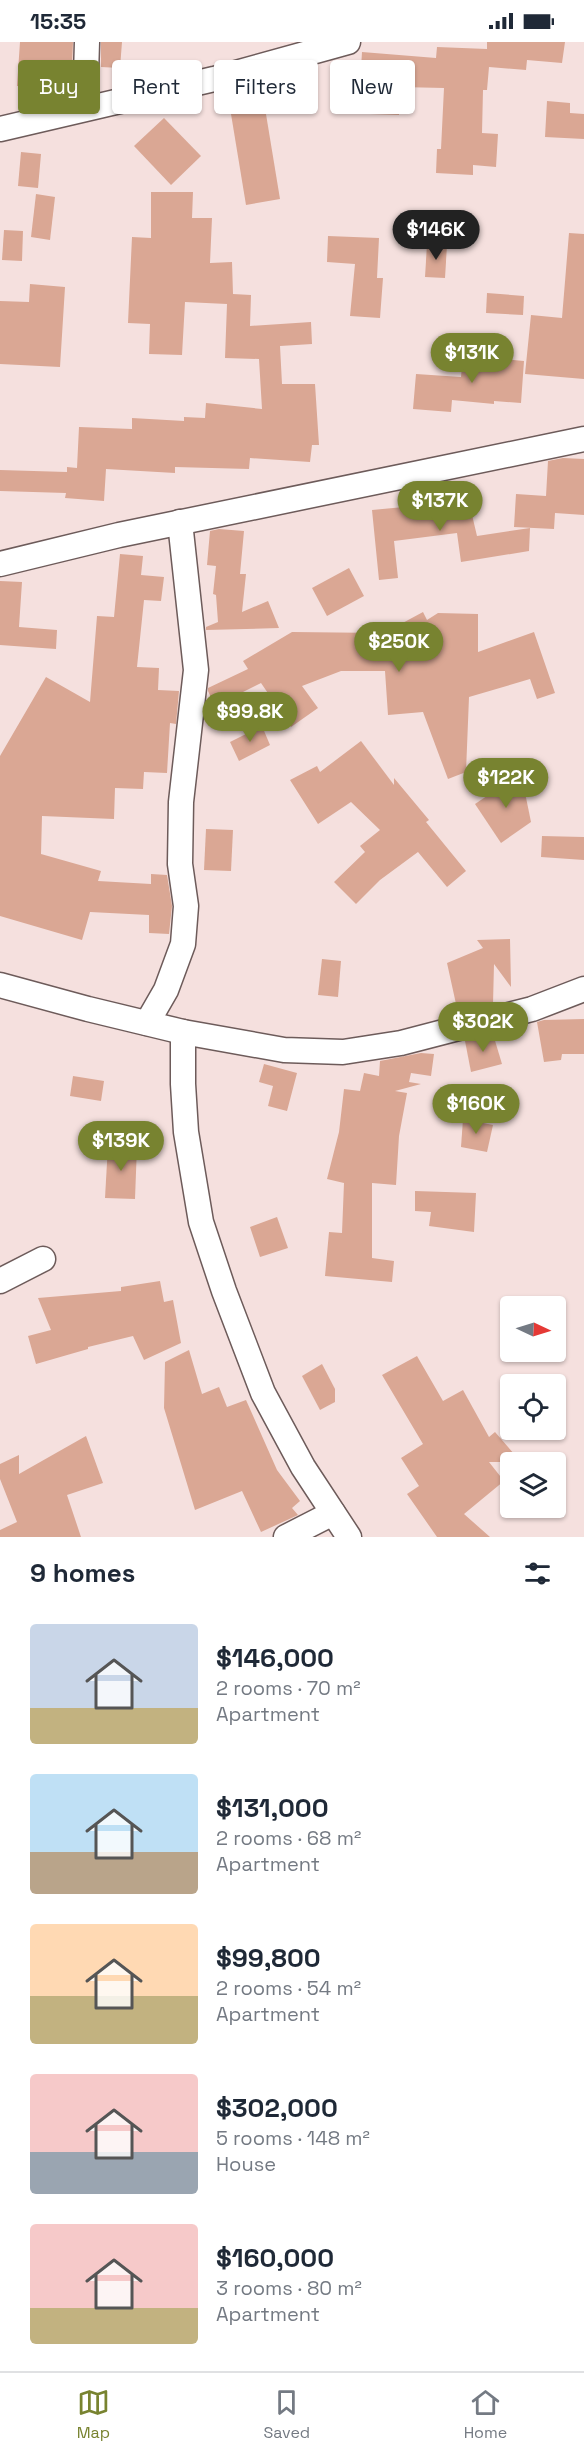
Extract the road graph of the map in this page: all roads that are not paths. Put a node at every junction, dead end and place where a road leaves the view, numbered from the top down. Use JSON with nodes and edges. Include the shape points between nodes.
{"nodes":[{"id":1,"x":87,"y":42,"type":"edge"},
{"id":2,"x":348,"y":42,"type":"edge"},
{"id":3,"x":86,"y":60,"type":"edge"},
{"id":4,"x":100,"y":105,"type":"edge"},
{"id":5,"x":61,"y":114,"type":"edge"},
{"id":6,"x":0,"y":129,"type":"edge"},
{"id":7,"x":584,"y":438,"type":"edge"},
{"id":8,"x":180,"y":522,"type":"junction"},
{"id":9,"x":0,"y":564,"type":"edge"},
{"id":10,"x":0,"y":985,"type":"edge"},
{"id":11,"x":584,"y":989,"type":"edge"},
{"id":12,"x":147,"y":1023,"type":"junction"},
{"id":13,"x":183,"y":1032,"type":"junction"},
{"id":14,"x":43,"y":1259,"type":"dead end"},
{"id":15,"x":0,"y":1281,"type":"edge"},
{"id":16,"x":333,"y":1514,"type":"junction"},
{"id":17,"x":286,"y":1537,"type":"edge"},
{"id":18,"x":349,"y":1537,"type":"edge"}],
"edges":[{"from":1,"to":3,"type":"street"},
{"from":2,"to":4,"type":"street","via":[[214,79]]},
{"from":5,"to":6,"type":"street"},
{"from":7,"to":8,"type":"street"},
{"from":8,"to":9,"type":"street"},
{"from":8,"to":12,"type":"street","via":[[196,670],[182,802],[180,864],[185,915],[183,944],[166,990]]},
{"from":10,"to":12,"type":"street"},
{"from":11,"to":13,"type":"street","via":[[532,1009],[401,1043],[343,1052],[284,1050]]},
{"from":12,"to":13,"type":"street"},
{"from":13,"to":16,"type":"street","via":[[186,1132],[201,1222],[263,1393]]},
{"from":14,"to":15,"type":"street"},
{"from":16,"to":17,"type":"street"},
{"from":16,"to":18,"type":"street"}]}
